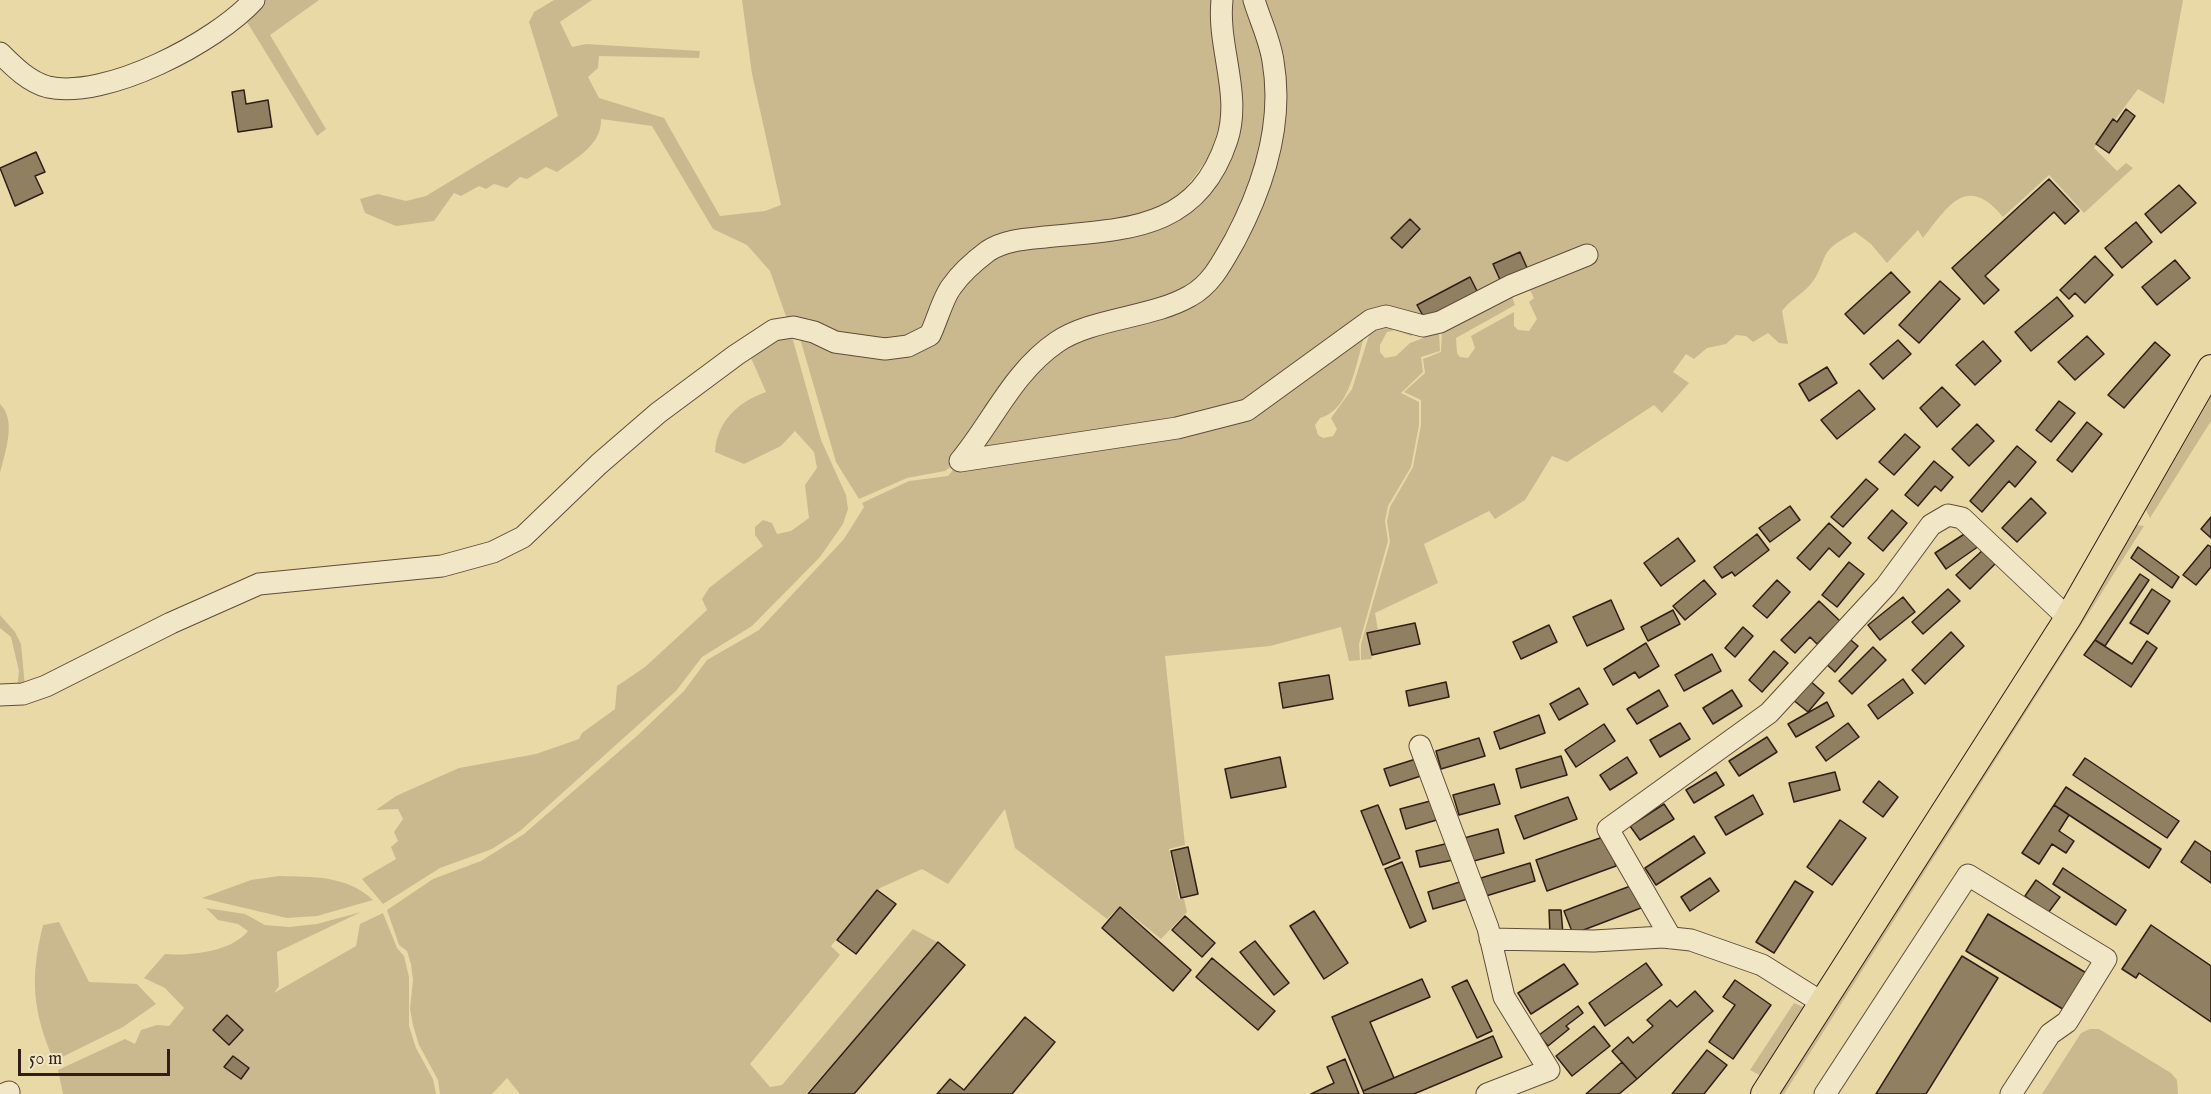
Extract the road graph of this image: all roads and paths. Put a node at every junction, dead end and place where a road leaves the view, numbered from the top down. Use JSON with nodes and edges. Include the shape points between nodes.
{"nodes":[{"id":1,"x":254,"y":0,"type":"edge"},
{"id":2,"x":1222,"y":0,"type":"edge"},
{"id":3,"x":1254,"y":0,"type":"edge"},
{"id":4,"x":0,"y":53,"type":"edge"},
{"id":5,"x":1587,"y":255,"type":"dead end"},
{"id":6,"x":2211,"y":368,"type":"edge"},
{"id":7,"x":2068,"y":618,"type":"junction"},
{"id":8,"x":0,"y":695,"type":"edge"},
{"id":9,"x":1420,"y":746,"type":"dead end"},
{"id":10,"x":1671,"y":938,"type":"junction"},
{"id":11,"x":1490,"y":939,"type":"junction"},
{"id":12,"x":1821,"y":1002,"type":"junction"},
{"id":13,"x":1487,"y":1094,"type":"edge"},
{"id":14,"x":1764,"y":1094,"type":"edge"},
{"id":15,"x":1825,"y":1094,"type":"edge"},
{"id":16,"x":2011,"y":1094,"type":"edge"}],
"edges":[{"from":1,"to":4,"type":"street","via":[[225,26],[149,69],[96,88],[48,87],[28,78]]},
{"from":2,"to":8,"type":"street","via":[[1221,29],[1233,111],[1217,162],[1182,208],[1156,222],[1135,227],[1018,240],[990,250],[951,286],[930,335],[908,345],[885,349],[861,347],[793,327],[774,330],[658,413],[524,537],[493,552],[442,566],[259,584],[46,686],[23,694]]},
{"from":3,"to":5,"type":"street","via":[[1273,59],[1269,162],[1248,214],[1216,272],[1189,297],[1072,335],[1049,348],[1024,369],[960,461],[1177,428],[1247,410],[1371,320],[1386,316],[1423,326],[1440,322],[1510,286]]},
{"from":6,"to":7,"type":"main road"},
{"from":7,"to":10,"type":"street","via":[[1962,518],[1948,515],[1931,525],[1886,586],[1769,713],[1608,829]]},
{"from":7,"to":12,"type":"main road"},
{"from":9,"to":11,"type":"street"},
{"from":10,"to":11,"type":"street"},
{"from":10,"to":12,"type":"street","via":[[1691,940],[1762,965]]},
{"from":11,"to":13,"type":"street","via":[[1504,997],[1549,1070]]},
{"from":12,"to":14,"type":"main road"},
{"from":15,"to":16,"type":"street","via":[[1968,875],[2106,959],[2067,1022],[2050,1034]]}]}
